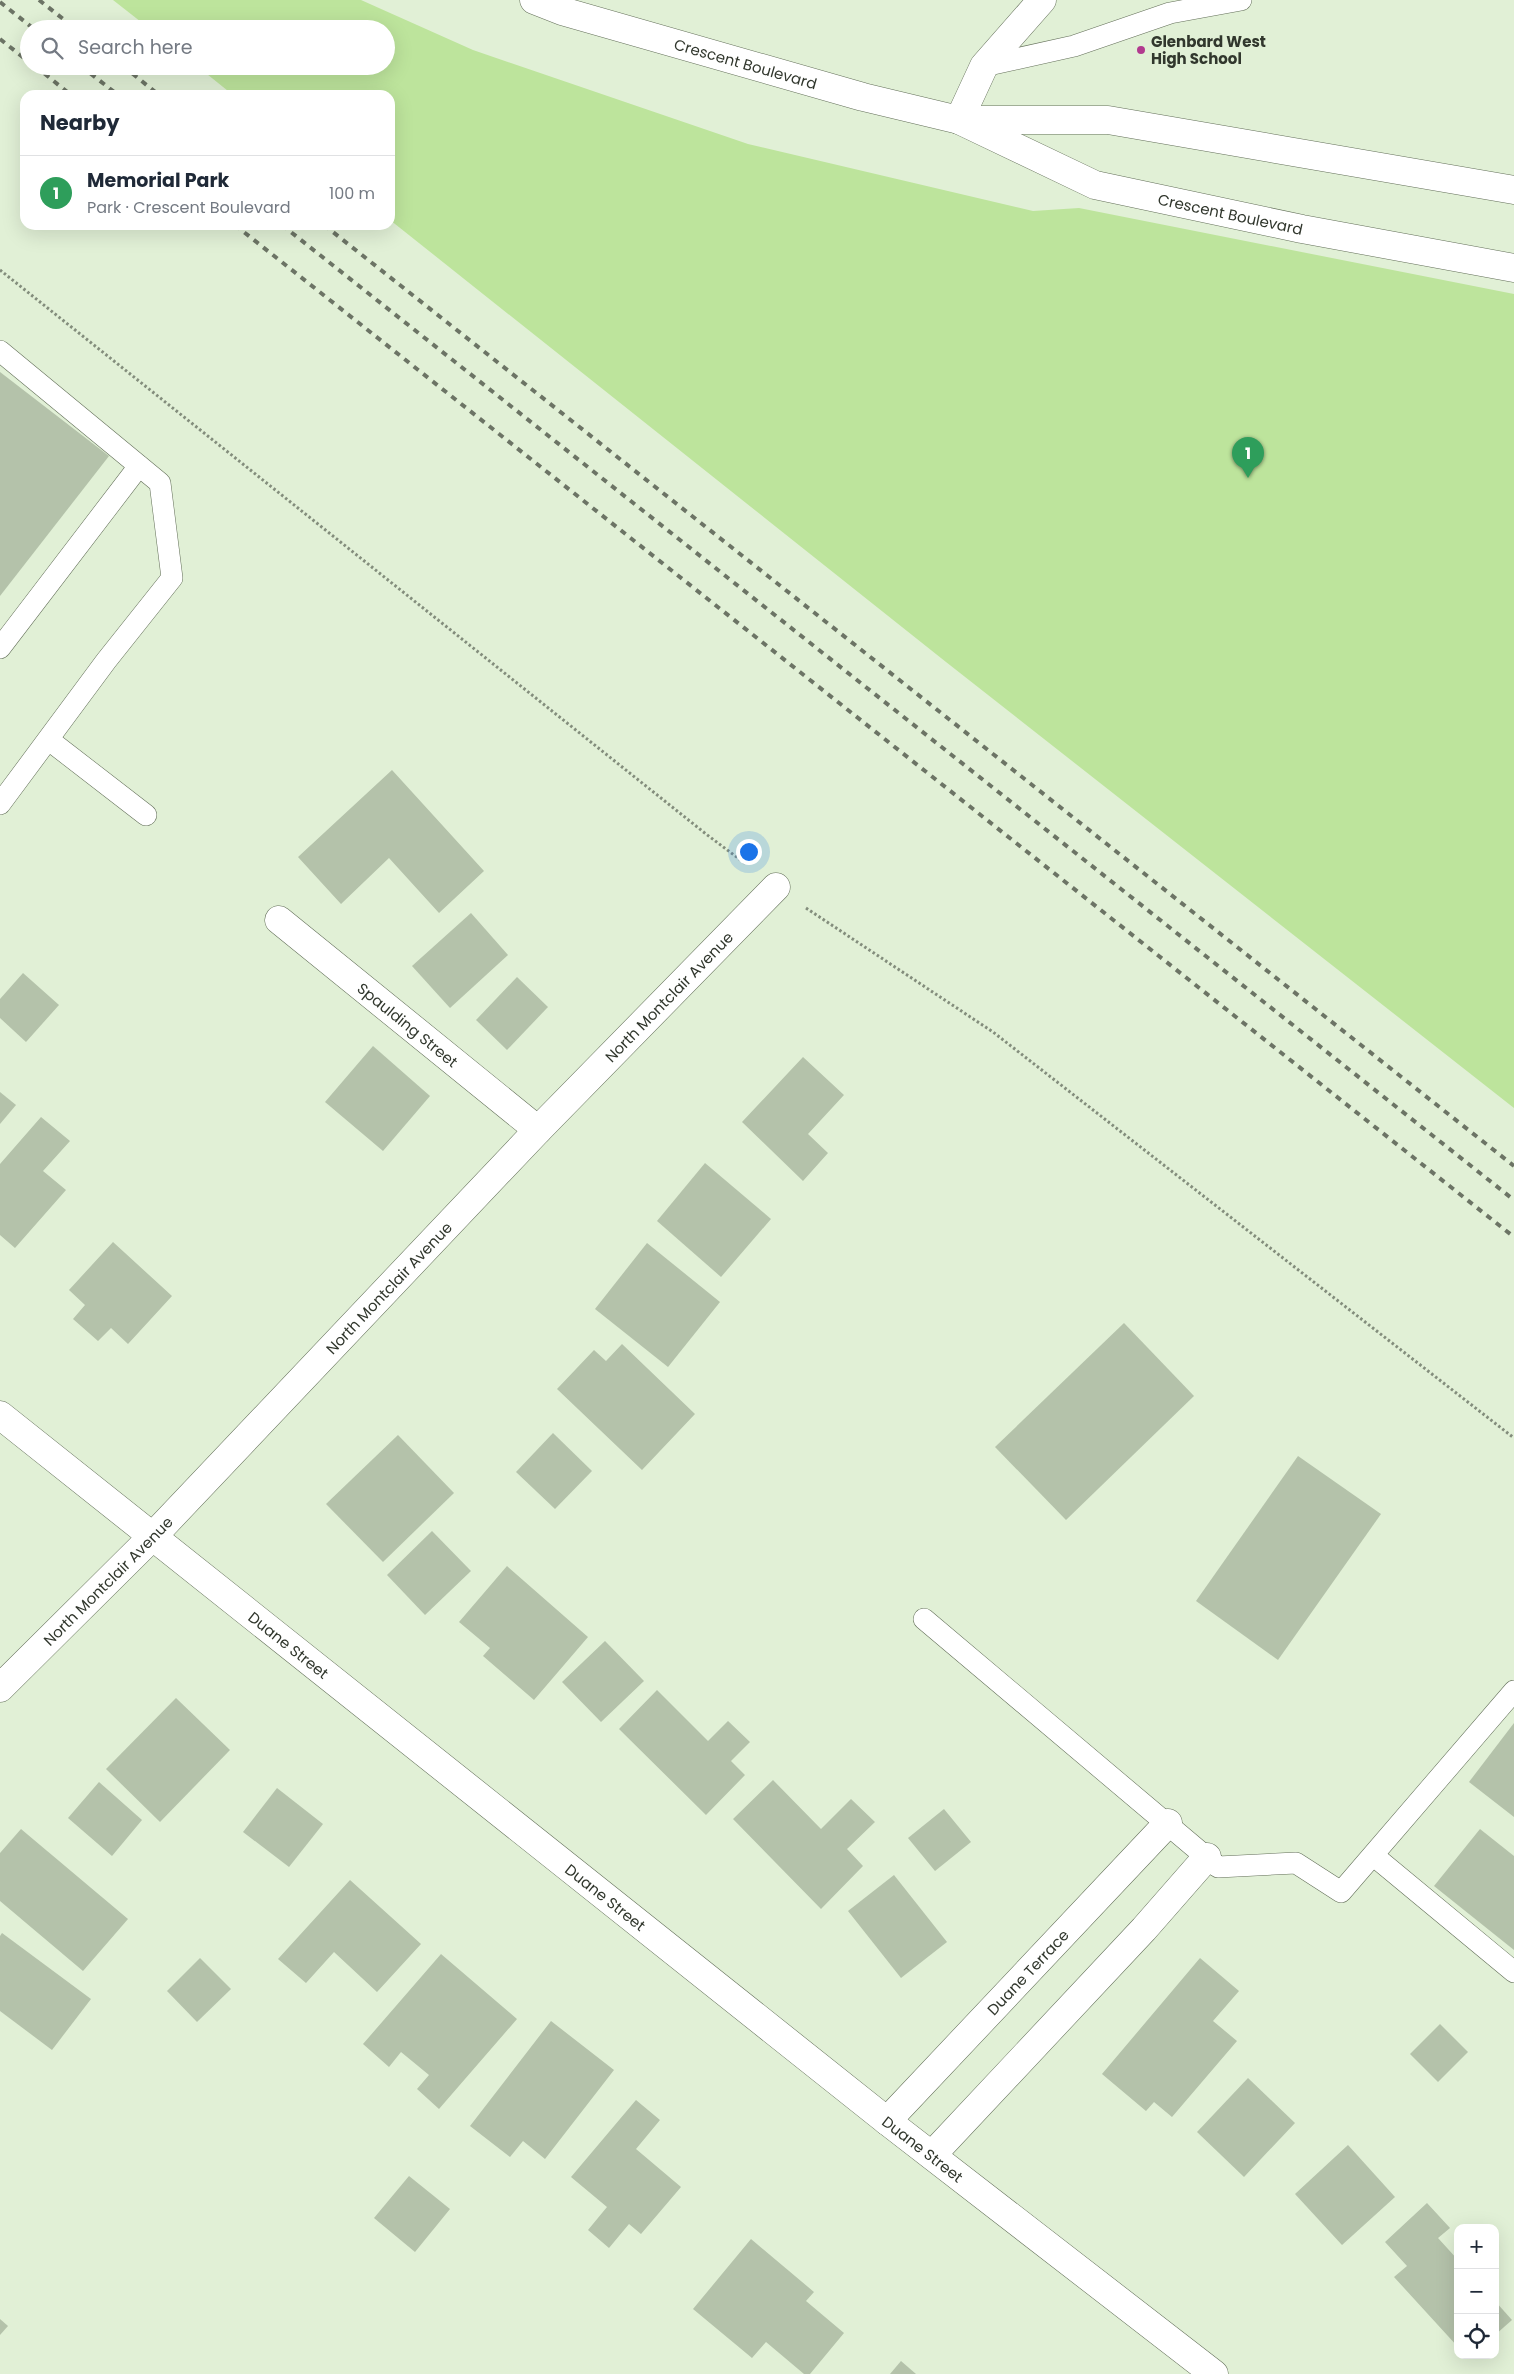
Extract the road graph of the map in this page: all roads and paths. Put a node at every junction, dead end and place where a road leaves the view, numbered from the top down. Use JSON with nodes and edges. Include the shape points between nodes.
{"nodes":[{"id":1,"x":534,"y":0,"type":"edge"},
{"id":2,"x":1042,"y":0,"type":"edge"},
{"id":3,"x":1240,"y":0,"type":"edge"},
{"id":4,"x":984,"y":66,"type":"junction"},
{"id":5,"x":959,"y":120,"type":"junction"},
{"id":6,"x":1514,"y":190,"type":"edge"},
{"id":7,"x":1514,"y":268,"type":"edge"},
{"id":8,"x":0,"y":351,"type":"edge"},
{"id":9,"x":139,"y":466,"type":"junction"},
{"id":10,"x":0,"y":648,"type":"edge"},
{"id":11,"x":49,"y":740,"type":"junction"},
{"id":12,"x":0,"y":804,"type":"edge"},
{"id":13,"x":146,"y":815,"type":"dead end"},
{"id":14,"x":776,"y":887,"type":"dead end"},
{"id":15,"x":279,"y":920,"type":"dead end"},
{"id":16,"x":538,"y":1130,"type":"junction"},
{"id":17,"x":0,"y":1415,"type":"edge"},
{"id":18,"x":152,"y":1536,"type":"junction"},
{"id":19,"x":924,"y":1619,"type":"dead end"},
{"id":20,"x":0,"y":1688,"type":"edge"},
{"id":21,"x":1514,"y":1691,"type":"edge"},
{"id":22,"x":1168,"y":1823,"type":"junction"},
{"id":23,"x":1207,"y":1856,"type":"junction"},
{"id":24,"x":1374,"y":1856,"type":"junction"},
{"id":25,"x":1514,"y":1972,"type":"edge"},
{"id":26,"x":887,"y":2120,"type":"junction"},
{"id":27,"x":932,"y":2155,"type":"junction"},
{"id":28,"x":1214,"y":2374,"type":"edge"}],
"edges":[{"from":1,"to":5,"type":"street","name":"Crescent Boulevard","via":[[863,97]]},
{"from":2,"to":4,"type":"street"},
{"from":3,"to":4,"type":"lane","via":[[1170,13],[1074,46]]},
{"from":4,"to":5,"type":"street"},
{"from":5,"to":6,"type":"street","name":"Crescent Boulevard","via":[[1108,120]]},
{"from":5,"to":7,"type":"street","name":"Crescent Boulevard","via":[[1095,185],[1302,229]]},
{"from":8,"to":9,"type":"lane"},
{"from":9,"to":10,"type":"lane"},
{"from":9,"to":11,"type":"lane","via":[[160,483],[172,578]]},
{"from":11,"to":12,"type":"lane"},
{"from":11,"to":13,"type":"lane"},
{"from":14,"to":16,"type":"street","name":"North Montclair Avenue"},
{"from":15,"to":16,"type":"street","name":"Spaulding Street"},
{"from":16,"to":18,"type":"street","name":"North Montclair Avenue"},
{"from":17,"to":18,"type":"street","name":"Duane Street"},
{"from":18,"to":20,"type":"street","name":"North Montclair Avenue"},
{"from":18,"to":26,"type":"street","name":"Duane Street"},
{"from":19,"to":22,"type":"lane"},
{"from":21,"to":24,"type":"lane"},
{"from":22,"to":23,"type":"lane"},
{"from":22,"to":26,"type":"street","name":"Duane Terrace"},
{"from":23,"to":24,"type":"lane","via":[[1218,1867],[1296,1863],[1342,1892]]},
{"from":23,"to":27,"type":"street","via":[[1144,1929]]},
{"from":24,"to":25,"type":"lane"},
{"from":26,"to":27,"type":"street","name":"Duane Street"},
{"from":27,"to":28,"type":"street","name":"Duane Street"}]}
